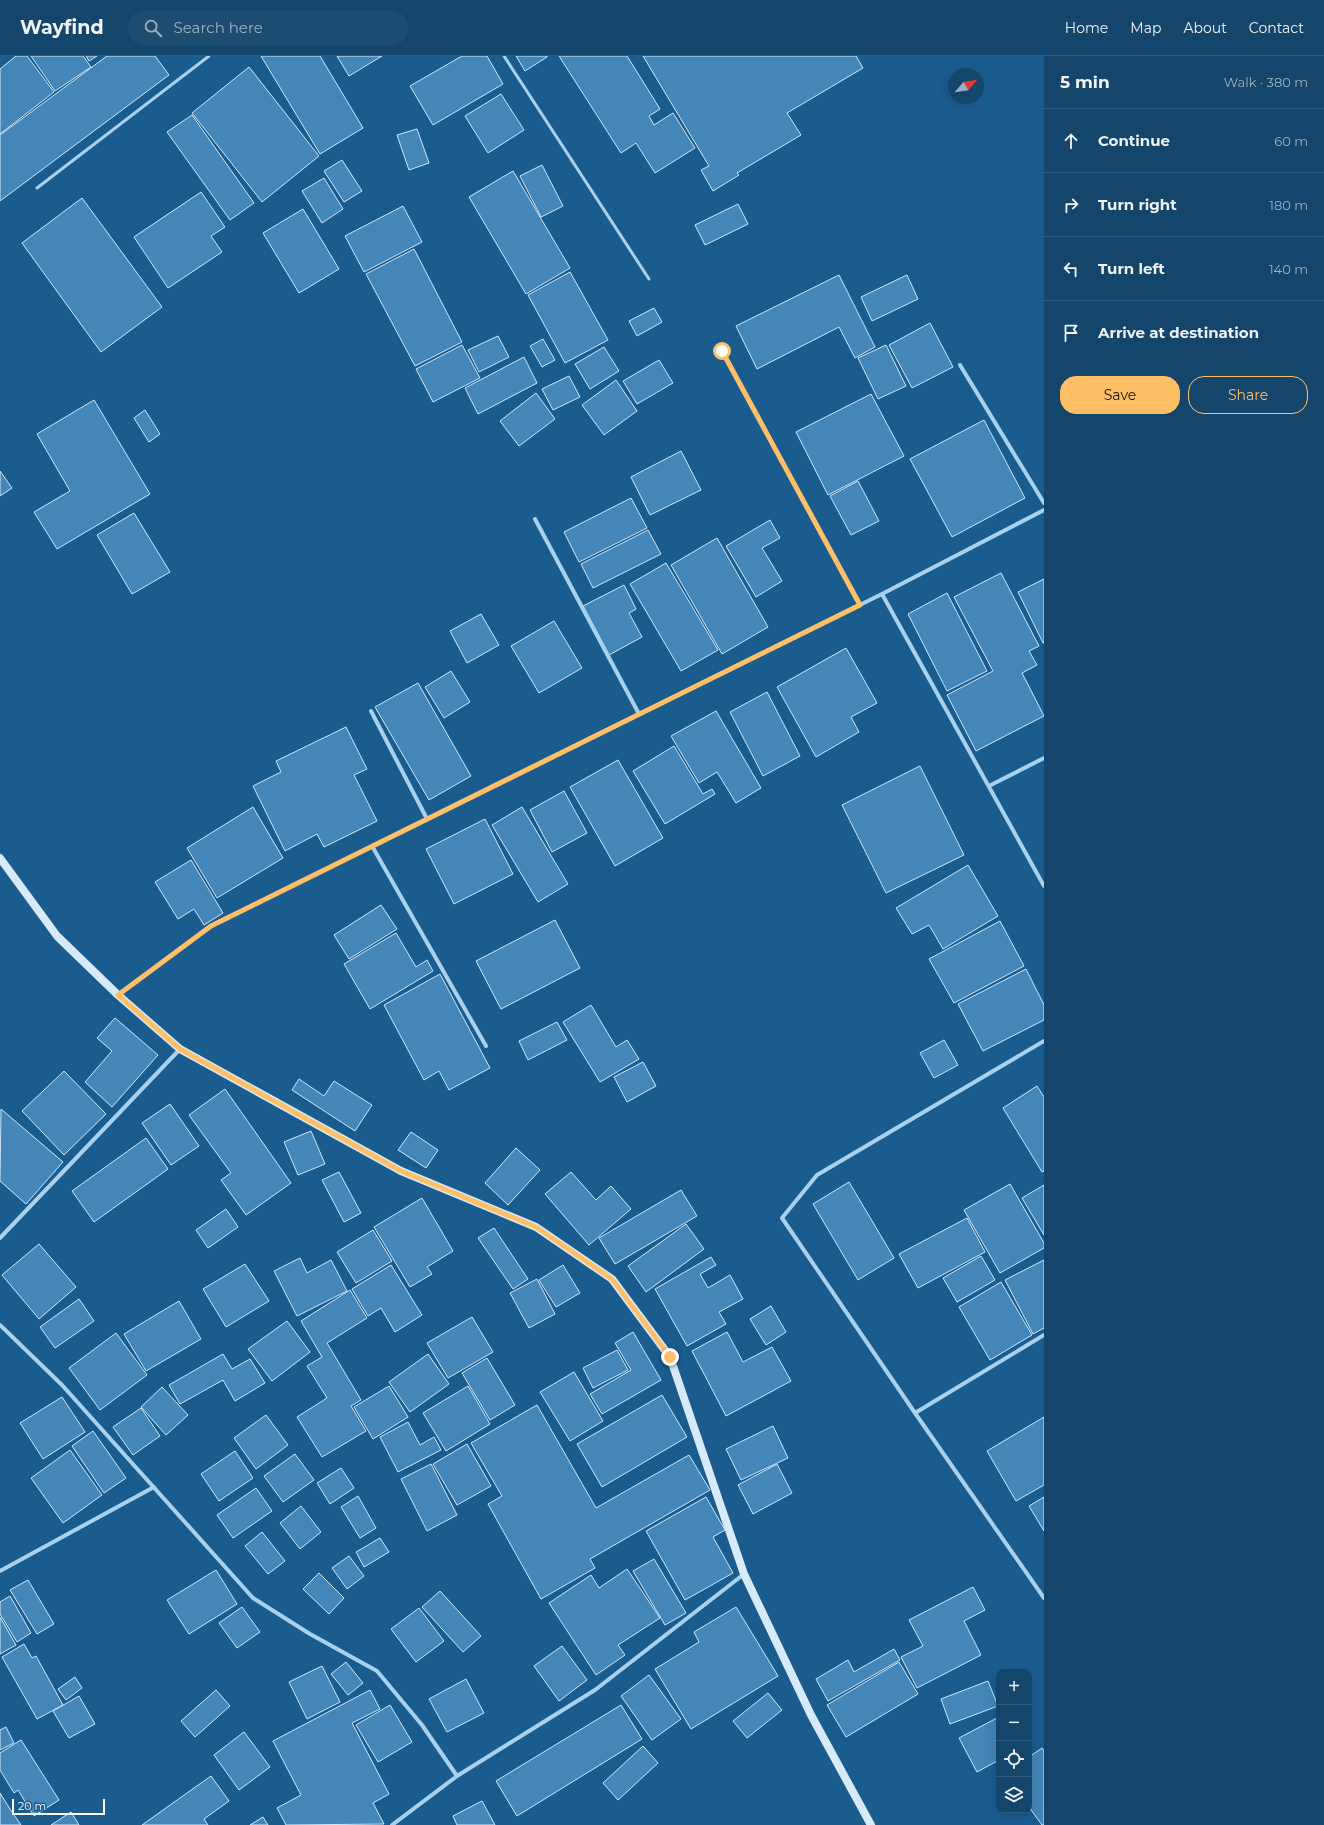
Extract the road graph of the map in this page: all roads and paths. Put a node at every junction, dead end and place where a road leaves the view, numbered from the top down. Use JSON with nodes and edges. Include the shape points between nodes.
{"nodes":[{"id":1,"x":209,"y":56,"type":"edge"},
{"id":2,"x":504,"y":56,"type":"edge"},
{"id":3,"x":37,"y":188,"type":"dead end"},
{"id":4,"x":649,"y":279,"type":"dead end"},
{"id":5,"x":722,"y":351,"type":"dead end"},
{"id":6,"x":960,"y":365,"type":"dead end"},
{"id":7,"x":1044,"y":503,"type":"edge"},
{"id":8,"x":1044,"y":510,"type":"edge"},
{"id":9,"x":535,"y":519,"type":"dead end"},
{"id":10,"x":882,"y":594,"type":"junction"},
{"id":11,"x":860,"y":605,"type":"junction"},
{"id":12,"x":371,"y":711,"type":"dead end"},
{"id":13,"x":639,"y":714,"type":"junction"},
{"id":14,"x":1044,"y":758,"type":"edge"},
{"id":15,"x":988,"y":786,"type":"junction"},
{"id":16,"x":427,"y":819,"type":"junction"},
{"id":17,"x":372,"y":846,"type":"junction"},
{"id":18,"x":0,"y":858,"type":"edge"},
{"id":19,"x":1044,"y":886,"type":"edge"},
{"id":20,"x":118,"y":995,"type":"junction"},
{"id":21,"x":1044,"y":1042,"type":"edge"},
{"id":22,"x":486,"y":1046,"type":"dead end"},
{"id":23,"x":180,"y":1049,"type":"junction"},
{"id":24,"x":0,"y":1238,"type":"edge"},
{"id":25,"x":0,"y":1325,"type":"edge"},
{"id":26,"x":1044,"y":1335,"type":"edge"},
{"id":27,"x":915,"y":1413,"type":"junction"},
{"id":28,"x":154,"y":1487,"type":"junction"},
{"id":29,"x":0,"y":1572,"type":"edge"},
{"id":30,"x":744,"y":1574,"type":"junction"},
{"id":31,"x":1044,"y":1598,"type":"edge"},
{"id":32,"x":457,"y":1776,"type":"junction"},
{"id":33,"x":392,"y":1825,"type":"edge"},
{"id":34,"x":871,"y":1825,"type":"edge"}],
"edges":[{"from":1,"to":3,"type":"lane"},
{"from":2,"to":4,"type":"lane"},
{"from":5,"to":11,"type":"street"},
{"from":6,"to":7,"type":"street"},
{"from":8,"to":10,"type":"street"},
{"from":9,"to":13,"type":"street"},
{"from":10,"to":11,"type":"street"},
{"from":10,"to":15,"type":"street"},
{"from":11,"to":13,"type":"street"},
{"from":12,"to":16,"type":"street"},
{"from":13,"to":16,"type":"street"},
{"from":14,"to":15,"type":"street"},
{"from":15,"to":19,"type":"street"},
{"from":16,"to":17,"type":"street"},
{"from":17,"to":20,"type":"street","via":[[211,926]]},
{"from":17,"to":22,"type":"street"},
{"from":18,"to":20,"type":"street","via":[[57,936]]},
{"from":20,"to":23,"type":"street"},
{"from":21,"to":27,"type":"street","via":[[817,1175],[782,1218]]},
{"from":23,"to":24,"type":"street"},
{"from":23,"to":30,"type":"street","via":[[401,1171],[536,1227],[612,1279],[670,1357]]},
{"from":25,"to":28,"type":"street","via":[[62,1385]]},
{"from":26,"to":27,"type":"street"},
{"from":27,"to":31,"type":"street"},
{"from":28,"to":29,"type":"street"},
{"from":28,"to":32,"type":"street","via":[[253,1598],[310,1634],[377,1671],[422,1725]]},
{"from":30,"to":32,"type":"street","via":[[595,1690]]},
{"from":30,"to":34,"type":"street","via":[[811,1715]]},
{"from":32,"to":33,"type":"street"}]}
